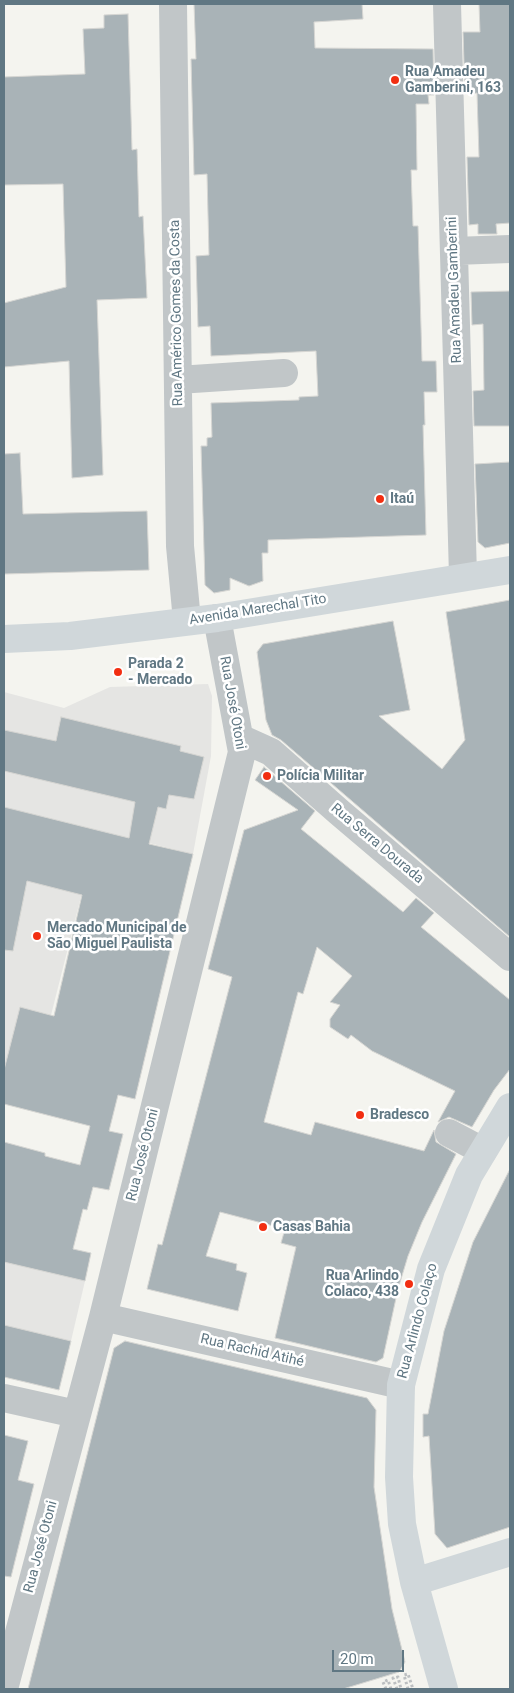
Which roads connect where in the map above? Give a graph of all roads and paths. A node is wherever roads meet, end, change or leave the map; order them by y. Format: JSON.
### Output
{"nodes":[{"id":1,"x":174,"y":4,"type":"edge"},
{"id":2,"x":447,"y":4,"type":"edge"},
{"id":3,"x":510,"y":249,"type":"edge"},
{"id":4,"x":454,"y":251,"type":"junction"},
{"id":5,"x":284,"y":373,"type":"dead end"},
{"id":6,"x":178,"y":380,"type":"junction"},
{"id":7,"x":510,"y":570,"type":"edge"},
{"id":8,"x":463,"y":576,"type":"junction"},
{"id":9,"x":217,"y":618,"type":"junction"},
{"id":10,"x":188,"y":621,"type":"junction"},
{"id":11,"x":4,"y":639,"type":"edge"},
{"id":12,"x":240,"y":738,"type":"junction"},
{"id":13,"x":510,"y":957,"type":"edge"},
{"id":14,"x":510,"y":1107,"type":"edge"},
{"id":15,"x":449,"y":1133,"type":"dead end"},
{"id":16,"x":483,"y":1152,"type":"junction"},
{"id":17,"x":103,"y":1317,"type":"junction"},
{"id":18,"x":401,"y":1385,"type":"junction"},
{"id":19,"x":4,"y":1398,"type":"edge"},
{"id":20,"x":76,"y":1414,"type":"junction"},
{"id":21,"x":510,"y":1552,"type":"edge"},
{"id":22,"x":414,"y":1582,"type":"junction"},
{"id":23,"x":4,"y":1689,"type":"edge"},
{"id":24,"x":386,"y":1689,"type":"edge"},
{"id":25,"x":391,"y":1689,"type":"edge"},
{"id":26,"x":397,"y":1689,"type":"edge"},
{"id":27,"x":402,"y":1689,"type":"edge"},
{"id":28,"x":408,"y":1689,"type":"edge"},
{"id":29,"x":413,"y":1689,"type":"edge"},
{"id":30,"x":444,"y":1689,"type":"edge"}],
"edges":[{"from":1,"to":6,"type":"street","name":"Rua Américo Gomes da Costa"},
{"from":2,"to":4,"type":"street","name":"Rua Amadeu Gamberini"},
{"from":3,"to":4,"type":"street"},
{"from":4,"to":8,"type":"street","name":"Rua Amadeu Gamberini"},
{"from":5,"to":6,"type":"street"},
{"from":6,"to":10,"type":"street","name":"Rua Américo Gomes da Costa"},
{"from":7,"to":8,"type":"main road","name":"Avenida Marechal Tito"},
{"from":8,"to":9,"type":"main road","name":"Avenida Marechal Tito"},
{"from":9,"to":10,"type":"main road","name":"Avenida Marechal Tito"},
{"from":9,"to":12,"type":"street","name":"Rua José Otoni"},
{"from":10,"to":11,"type":"main road","name":"Avenida Marechal Tito"},
{"from":12,"to":13,"type":"street","name":"Rua Serra Dourada"},
{"from":12,"to":17,"type":"street","name":"Rua José Otoni"},
{"from":14,"to":16,"type":"main road","name":"Rua Arlindo Colaço"},
{"from":15,"to":16,"type":"street"},
{"from":16,"to":18,"type":"main road","name":"Rua Arlindo Colaço"},
{"from":17,"to":18,"type":"street","name":"Rua Rachid Atihé"},
{"from":17,"to":20,"type":"street","name":"Rua José Otoni"},
{"from":18,"to":22,"type":"main road","name":"Rua Arlindo Colaço"},
{"from":19,"to":20,"type":"street"},
{"from":20,"to":23,"type":"street","name":"Rua José Otoni"},
{"from":21,"to":22,"type":"main road"},
{"from":22,"to":30,"type":"main road","name":"Rua Arlindo Colaço"},
{"from":24,"to":25,"type":"path"},
{"from":26,"to":27,"type":"path"},
{"from":28,"to":29,"type":"path"}]}
